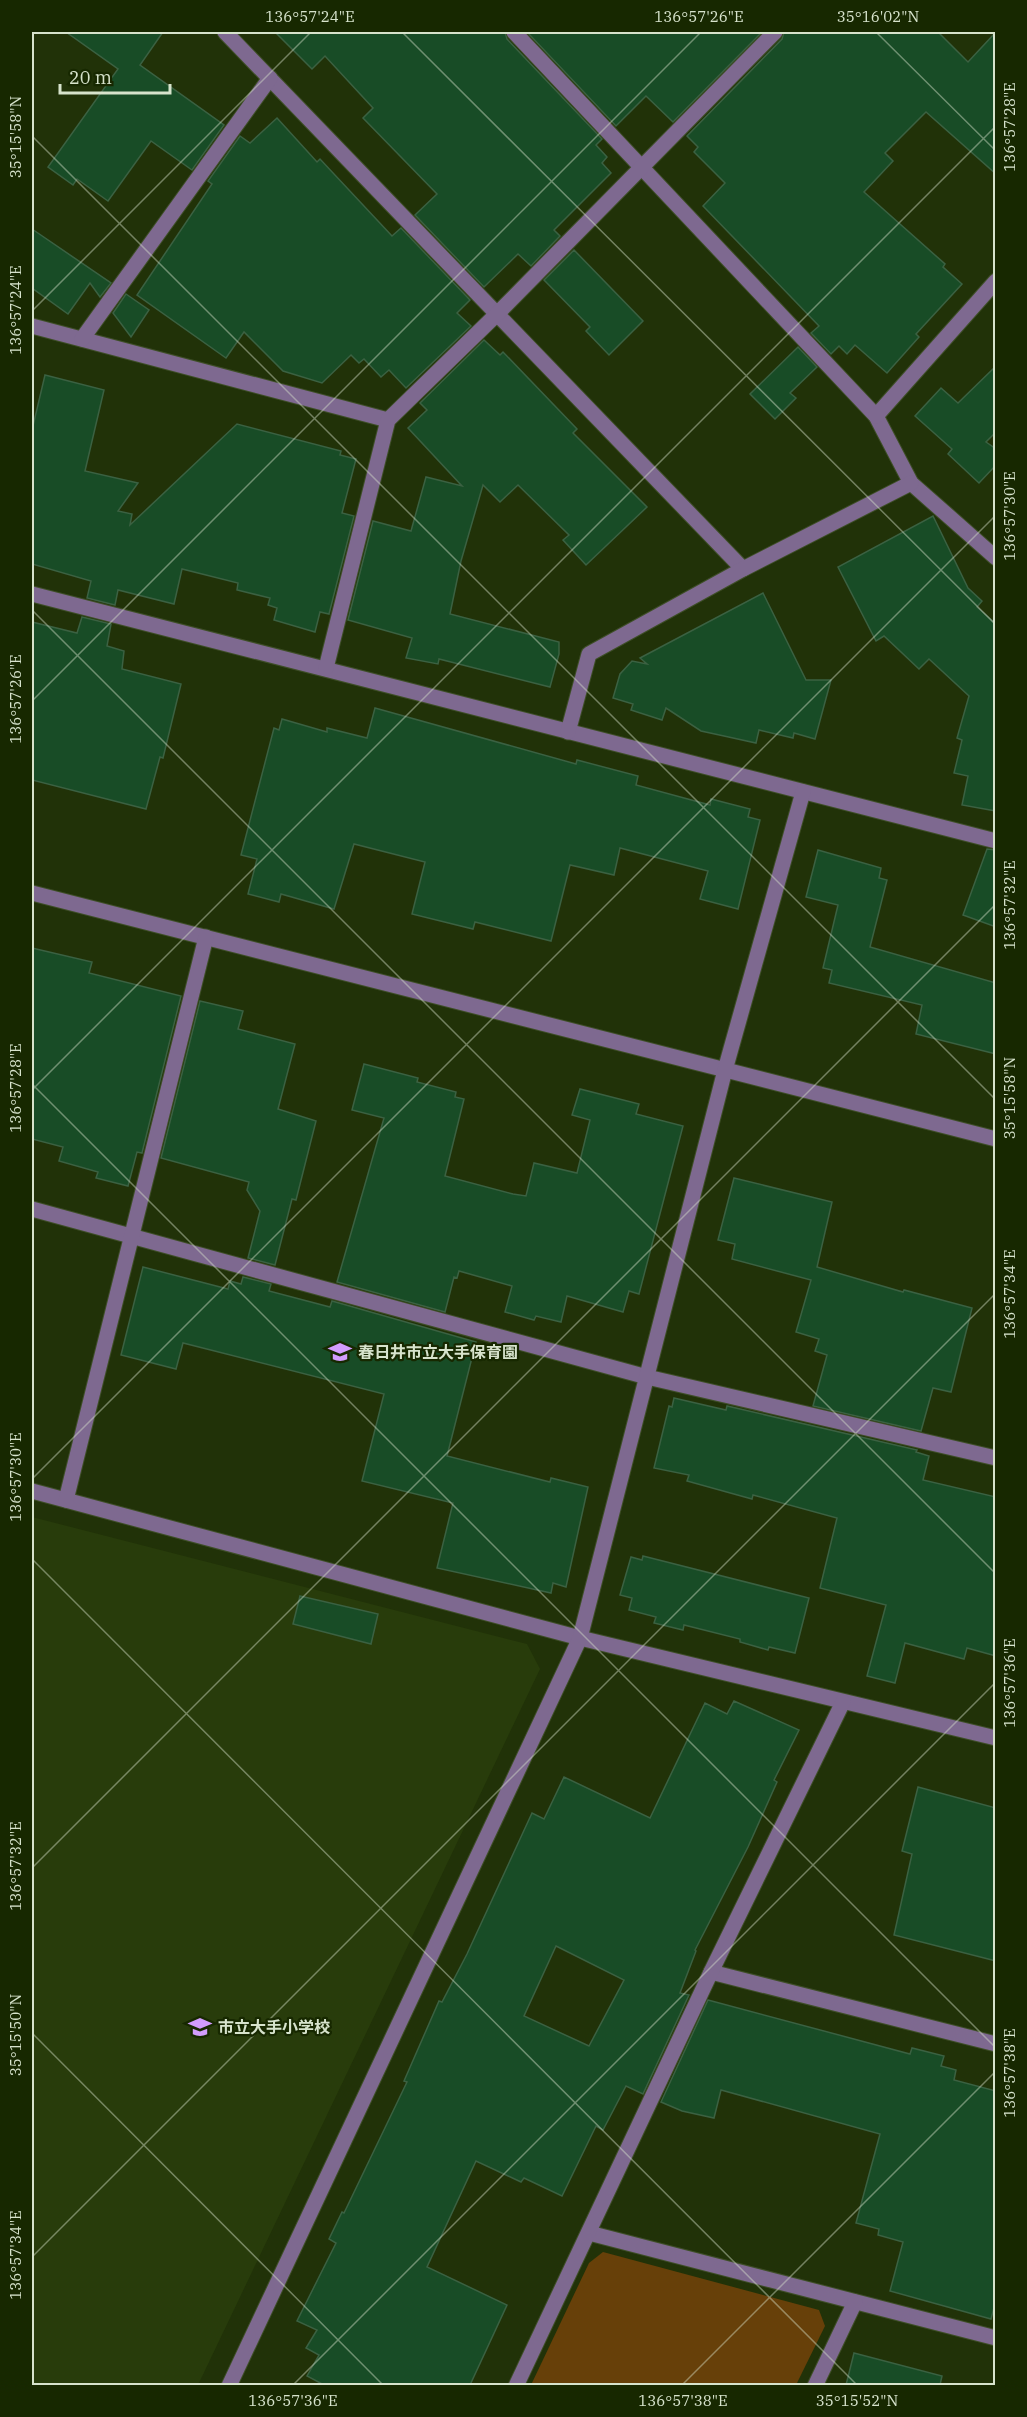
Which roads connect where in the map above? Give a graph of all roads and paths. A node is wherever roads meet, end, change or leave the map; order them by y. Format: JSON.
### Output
{"nodes":[{"id":1,"x":225,"y":32,"type":"edge"},
{"id":2,"x":514,"y":32,"type":"edge"},
{"id":3,"x":775,"y":32,"type":"edge"},
{"id":4,"x":270,"y":78,"type":"junction"},
{"id":5,"x":643,"y":166,"type":"junction"},
{"id":6,"x":996,"y":281,"type":"edge"},
{"id":7,"x":497,"y":314,"type":"junction"},
{"id":8,"x":32,"y":326,"type":"edge"},
{"id":9,"x":82,"y":339,"type":"junction"},
{"id":10,"x":876,"y":416,"type":"junction"},
{"id":11,"x":388,"y":420,"type":"junction"},
{"id":12,"x":911,"y":483,"type":"junction"},
{"id":13,"x":996,"y":558,"type":"edge"},
{"id":14,"x":743,"y":569,"type":"junction"},
{"id":15,"x":32,"y":594,"type":"edge"},
{"id":16,"x":327,"y":668,"type":"junction"},
{"id":17,"x":568,"y":732,"type":"junction"},
{"id":18,"x":803,"y":792,"type":"junction"},
{"id":19,"x":996,"y":841,"type":"edge"},
{"id":20,"x":32,"y":893,"type":"edge"},
{"id":21,"x":206,"y":936,"type":"junction"},
{"id":22,"x":725,"y":1070,"type":"junction"},
{"id":23,"x":996,"y":1139,"type":"edge"},
{"id":24,"x":32,"y":1209,"type":"edge"},
{"id":25,"x":132,"y":1234,"type":"junction"},
{"id":26,"x":647,"y":1377,"type":"junction"},
{"id":27,"x":996,"y":1458,"type":"edge"},
{"id":28,"x":32,"y":1491,"type":"edge"},
{"id":29,"x":66,"y":1500,"type":"junction"},
{"id":30,"x":580,"y":1638,"type":"junction"},
{"id":31,"x":843,"y":1702,"type":"junction"},
{"id":32,"x":996,"y":1738,"type":"edge"},
{"id":33,"x":711,"y":1972,"type":"junction"},
{"id":34,"x":996,"y":2044,"type":"edge"},
{"id":35,"x":589,"y":2233,"type":"junction"},
{"id":36,"x":855,"y":2302,"type":"junction"},
{"id":37,"x":996,"y":2338,"type":"edge"},
{"id":38,"x":229,"y":2385,"type":"edge"},
{"id":39,"x":516,"y":2385,"type":"edge"},
{"id":40,"x":815,"y":2385,"type":"edge"}],
"edges":[{"from":1,"to":4,"type":"street"},
{"from":2,"to":5,"type":"street"},
{"from":3,"to":5,"type":"street"},
{"from":4,"to":7,"type":"street"},
{"from":4,"to":9,"type":"street"},
{"from":5,"to":7,"type":"street"},
{"from":5,"to":10,"type":"street"},
{"from":6,"to":10,"type":"street"},
{"from":7,"to":11,"type":"street"},
{"from":7,"to":14,"type":"street"},
{"from":8,"to":9,"type":"street"},
{"from":9,"to":11,"type":"street"},
{"from":10,"to":12,"type":"street"},
{"from":11,"to":16,"type":"street"},
{"from":12,"to":13,"type":"street"},
{"from":12,"to":14,"type":"street"},
{"from":14,"to":17,"type":"street"},
{"from":15,"to":16,"type":"street"},
{"from":16,"to":17,"type":"street"},
{"from":17,"to":18,"type":"street"},
{"from":18,"to":19,"type":"street"},
{"from":18,"to":22,"type":"street"},
{"from":20,"to":21,"type":"street"},
{"from":21,"to":22,"type":"street"},
{"from":21,"to":25,"type":"street"},
{"from":22,"to":23,"type":"street"},
{"from":22,"to":26,"type":"street"},
{"from":24,"to":25,"type":"street"},
{"from":25,"to":26,"type":"street"},
{"from":25,"to":29,"type":"street"},
{"from":26,"to":27,"type":"street"},
{"from":26,"to":30,"type":"street"},
{"from":28,"to":29,"type":"street"},
{"from":29,"to":30,"type":"street"},
{"from":30,"to":31,"type":"street"},
{"from":30,"to":38,"type":"street"},
{"from":31,"to":32,"type":"street"},
{"from":31,"to":33,"type":"street"},
{"from":33,"to":34,"type":"street"},
{"from":33,"to":35,"type":"street"},
{"from":35,"to":36,"type":"street"},
{"from":35,"to":39,"type":"street"},
{"from":36,"to":37,"type":"street"},
{"from":36,"to":40,"type":"street"}]}
